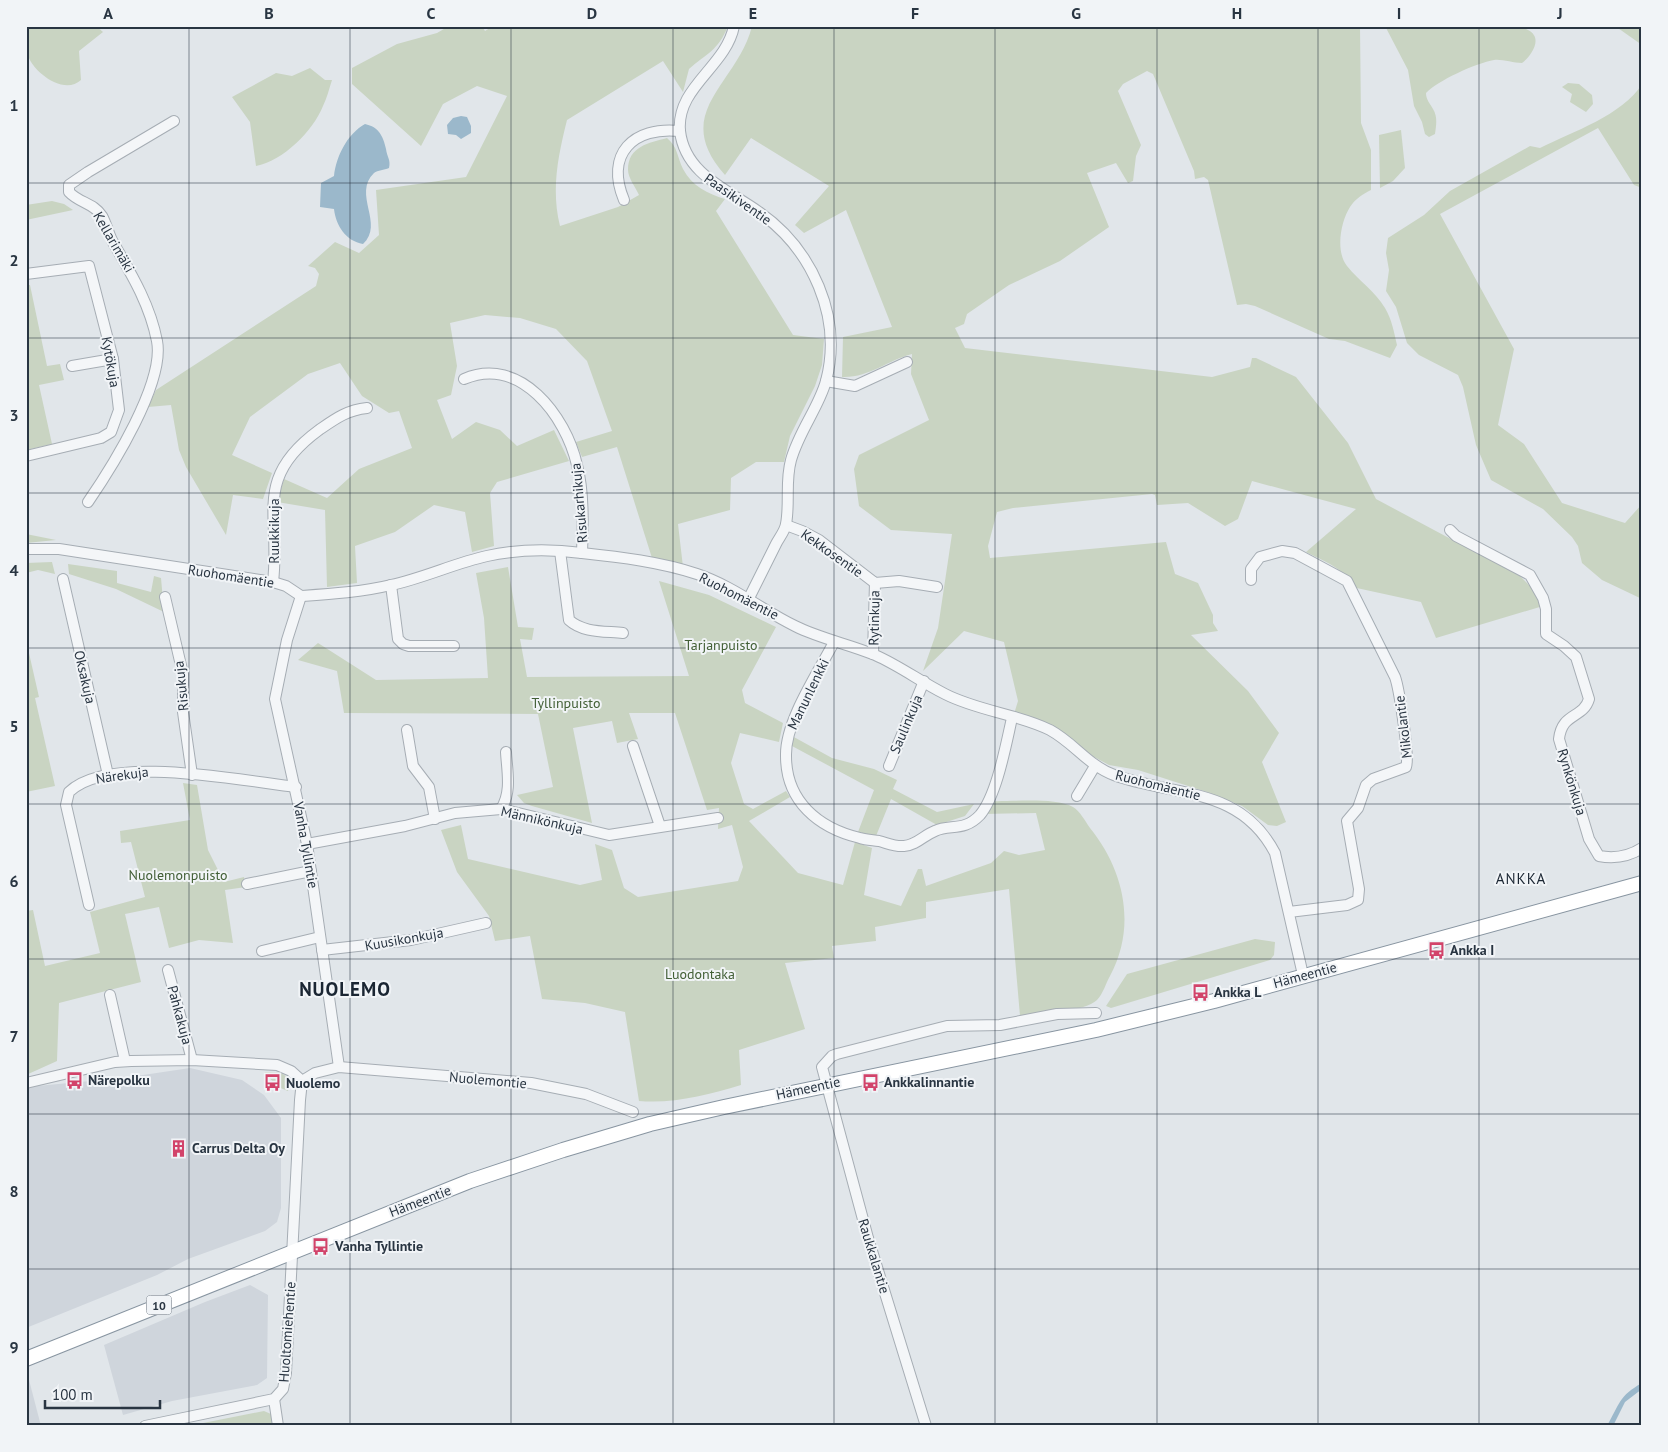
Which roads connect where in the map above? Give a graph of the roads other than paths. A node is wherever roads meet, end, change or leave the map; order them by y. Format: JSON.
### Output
{"nodes":[{"id":1,"x":734,"y":26,"type":"edge"},
{"id":2,"x":174,"y":121,"type":"dead end"},
{"id":3,"x":680,"y":131,"type":"junction"},
{"id":4,"x":624,"y":200,"type":"dead end"},
{"id":5,"x":26,"y":274,"type":"edge"},
{"id":6,"x":112,"y":359,"type":"junction"},
{"id":7,"x":907,"y":362,"type":"dead end"},
{"id":8,"x":72,"y":366,"type":"dead end"},
{"id":9,"x":464,"y":379,"type":"dead end"},
{"id":10,"x":826,"y":381,"type":"junction"},
{"id":11,"x":367,"y":408,"type":"dead end"},
{"id":12,"x":105,"y":436,"type":"junction"},
{"id":13,"x":123,"y":445,"type":"junction"},
{"id":14,"x":26,"y":456,"type":"edge"},
{"id":15,"x":88,"y":502,"type":"dead end"},
{"id":16,"x":786,"y":525,"type":"junction"},
{"id":17,"x":1450,"y":530,"type":"dead end"},
{"id":18,"x":26,"y":549,"type":"edge"},
{"id":19,"x":560,"y":551,"type":"junction"},
{"id":20,"x":582,"y":553,"type":"junction"},
{"id":21,"x":63,"y":580,"type":"dead end"},
{"id":22,"x":1251,"y":580,"type":"dead end"},
{"id":23,"x":273,"y":582,"type":"junction"},
{"id":24,"x":875,"y":583,"type":"junction"},
{"id":25,"x":391,"y":585,"type":"junction"},
{"id":26,"x":937,"y":588,"type":"dead end"},
{"id":27,"x":301,"y":596,"type":"junction"},
{"id":28,"x":166,"y":598,"type":"dead end"},
{"id":29,"x":749,"y":598,"type":"junction"},
{"id":30,"x":623,"y":633,"type":"dead end"},
{"id":31,"x":834,"y":642,"type":"junction"},
{"id":32,"x":454,"y":646,"type":"dead end"},
{"id":33,"x":873,"y":654,"type":"junction"},
{"id":34,"x":924,"y":681,"type":"junction"},
{"id":35,"x":1012,"y":718,"type":"junction"},
{"id":36,"x":408,"y":730,"type":"dead end"},
{"id":37,"x":632,"y":746,"type":"dead end"},
{"id":38,"x":506,"y":752,"type":"dead end"},
{"id":39,"x":889,"y":766,"type":"dead end"},
{"id":40,"x":1096,"y":766,"type":"junction"},
{"id":41,"x":108,"y":774,"type":"junction"},
{"id":42,"x":192,"y":775,"type":"junction"},
{"id":43,"x":296,"y":787,"type":"junction"},
{"id":44,"x":1077,"y":796,"type":"dead end"},
{"id":45,"x":501,"y":808,"type":"junction"},
{"id":46,"x":718,"y":818,"type":"dead end"},
{"id":47,"x":435,"y":819,"type":"junction"},
{"id":48,"x":660,"y":826,"type":"junction"},
{"id":49,"x":307,"y":844,"type":"junction"},
{"id":50,"x":1642,"y":848,"type":"edge"},
{"id":51,"x":311,"y":871,"type":"junction"},
{"id":52,"x":247,"y":884,"type":"dead end"},
{"id":53,"x":1642,"y":884,"type":"edge"},
{"id":54,"x":89,"y":906,"type":"dead end"},
{"id":55,"x":1289,"y":912,"type":"junction"},
{"id":56,"x":486,"y":923,"type":"dead end"},
{"id":57,"x":320,"y":936,"type":"junction"},
{"id":58,"x":322,"y":950,"type":"junction"},
{"id":59,"x":262,"y":951,"type":"dead end"},
{"id":60,"x":168,"y":970,"type":"dead end"},
{"id":61,"x":1304,"y":975,"type":"junction"},
{"id":62,"x":110,"y":995,"type":"dead end"},
{"id":63,"x":1096,"y":1013,"type":"dead end"},
{"id":64,"x":192,"y":1060,"type":"junction"},
{"id":65,"x":125,"y":1061,"type":"junction"},
{"id":66,"x":339,"y":1067,"type":"junction"},
{"id":67,"x":302,"y":1082,"type":"junction"},
{"id":68,"x":26,"y":1083,"type":"edge"},
{"id":69,"x":825,"y":1084,"type":"junction"},
{"id":70,"x":633,"y":1112,"type":"dead end"},
{"id":71,"x":292,"y":1251,"type":"junction"},
{"id":72,"x":26,"y":1359,"type":"edge"},
{"id":73,"x":274,"y":1399,"type":"junction"},
{"id":74,"x":145,"y":1426,"type":"edge"},
{"id":75,"x":278,"y":1426,"type":"edge"},
{"id":76,"x":926,"y":1426,"type":"edge"}],
"edges":[{"from":1,"to":3,"type":"street","name":"Paasikiventie"},
{"from":2,"to":13,"type":"street","name":"Kellarimäki"},
{"from":3,"to":4,"type":"street"},
{"from":3,"to":10,"type":"street","name":"Paasikiventie"},
{"from":5,"to":6,"type":"street","name":"Kytökuja"},
{"from":6,"to":8,"type":"street"},
{"from":6,"to":12,"type":"street","name":"Kytökuja"},
{"from":7,"to":10,"type":"street"},
{"from":9,"to":20,"type":"street","name":"Risukarhikuja"},
{"from":10,"to":16,"type":"street","name":"Paasikiventie"},
{"from":11,"to":23,"type":"street","name":"Ruukkikuja"},
{"from":12,"to":13,"type":"street"},
{"from":12,"to":14,"type":"street"},
{"from":13,"to":15,"type":"street"},
{"from":16,"to":24,"type":"street","name":"Kekkosentie"},
{"from":16,"to":29,"type":"street","name":"Paasikiventie"},
{"from":17,"to":50,"type":"street","name":"Rynkönkuja"},
{"from":18,"to":23,"type":"street","name":"Ruohomäentie"},
{"from":19,"to":20,"type":"street","name":"Ruohomäentie"},
{"from":19,"to":25,"type":"street","name":"Ruohomäentie"},
{"from":19,"to":30,"type":"street"},
{"from":20,"to":29,"type":"street","name":"Ruohomäentie"},
{"from":21,"to":41,"type":"street","name":"Oksakuja"},
{"from":22,"to":55,"type":"street","name":"Mikolantie"},
{"from":23,"to":27,"type":"street","name":"Ruohomäentie"},
{"from":24,"to":26,"type":"street","name":"Kekkosentie"},
{"from":24,"to":33,"type":"street","name":"Rytinkuja"},
{"from":25,"to":27,"type":"street","name":"Ruohomäentie"},
{"from":25,"to":32,"type":"street"},
{"from":27,"to":43,"type":"street","name":"Vanha Tyllintie"},
{"from":28,"to":42,"type":"street","name":"Risukuja"},
{"from":29,"to":31,"type":"street","name":"Ruohomäentie"},
{"from":31,"to":33,"type":"street","name":"Ruohomäentie"},
{"from":31,"to":35,"type":"street","name":"Manunlenkki"},
{"from":33,"to":34,"type":"street","name":"Ruohomäentie"},
{"from":34,"to":35,"type":"street","name":"Ruohomäentie"},
{"from":34,"to":39,"type":"street","name":"Saulinkuja"},
{"from":35,"to":40,"type":"street","name":"Ruohomäentie"},
{"from":36,"to":47,"type":"street"},
{"from":37,"to":48,"type":"street"},
{"from":38,"to":45,"type":"street"},
{"from":40,"to":44,"type":"street"},
{"from":40,"to":55,"type":"street","name":"Ruohomäentie"},
{"from":41,"to":42,"type":"street","name":"Närekuja"},
{"from":41,"to":54,"type":"street","name":"Närekuja"},
{"from":42,"to":43,"type":"street","name":"Närekuja"},
{"from":43,"to":49,"type":"street","name":"Vanha Tyllintie"},
{"from":45,"to":47,"type":"street","name":"Männikönkuja"},
{"from":45,"to":48,"type":"street","name":"Männikönkuja"},
{"from":46,"to":48,"type":"street","name":"Männikönkuja"},
{"from":47,"to":49,"type":"street","name":"Männikönkuja"},
{"from":49,"to":51,"type":"street","name":"Vanha Tyllintie"},
{"from":51,"to":52,"type":"street"},
{"from":51,"to":57,"type":"street","name":"Vanha Tyllintie"},
{"from":53,"to":61,"type":"highway","name":"Hämeentie","number":"10"},
{"from":55,"to":61,"type":"street","name":"Ruohomäentie"},
{"from":56,"to":58,"type":"street","name":"Kuusikonkuja"},
{"from":57,"to":58,"type":"street","name":"Vanha Tyllintie"},
{"from":57,"to":59,"type":"street"},
{"from":58,"to":66,"type":"street","name":"Vanha Tyllintie"},
{"from":60,"to":64,"type":"street","name":"Pahkakuja"},
{"from":61,"to":69,"type":"highway","name":"Hämeentie","number":"10"},
{"from":62,"to":65,"type":"street"},
{"from":63,"to":69,"type":"street"},
{"from":64,"to":65,"type":"street"},
{"from":64,"to":67,"type":"street"},
{"from":65,"to":68,"type":"street"},
{"from":66,"to":67,"type":"street"},
{"from":66,"to":70,"type":"street","name":"Nuolemontie"},
{"from":67,"to":71,"type":"street"},
{"from":69,"to":71,"type":"highway","name":"Hämeentie","number":"10"},
{"from":69,"to":76,"type":"street","name":"Raukkalantie"},
{"from":71,"to":72,"type":"highway","name":"Hämeentie","number":"10"},
{"from":71,"to":73,"type":"street","name":"Huoltomiehentie"},
{"from":73,"to":74,"type":"street","name":"Huoltomiehentie"},
{"from":73,"to":75,"type":"street"}]}
